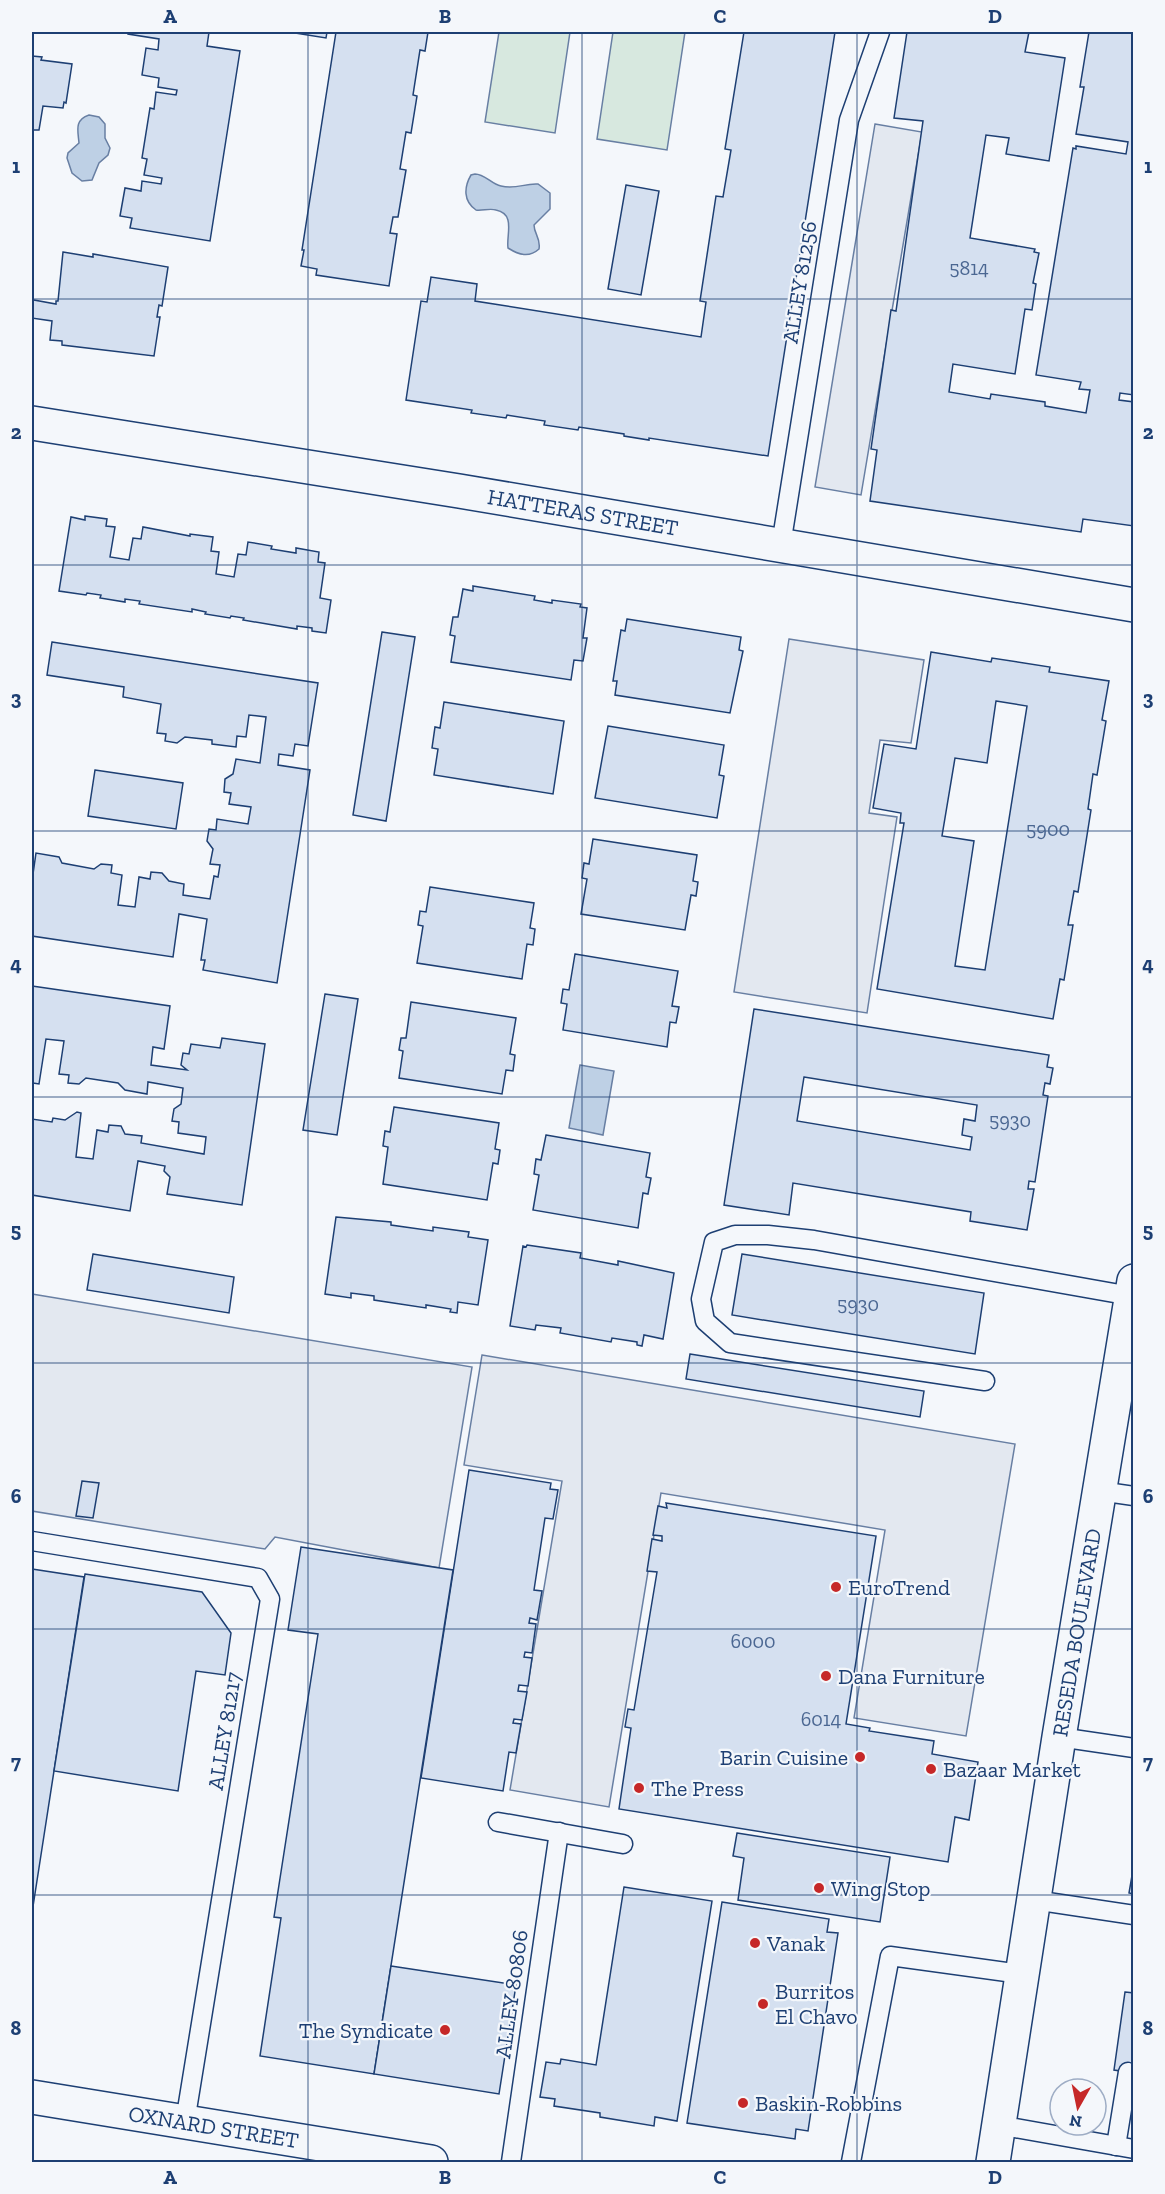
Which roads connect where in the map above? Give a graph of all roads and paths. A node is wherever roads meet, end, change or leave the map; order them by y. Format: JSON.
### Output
{"nodes":[{"id":1,"x":880,"y":32,"type":"edge"},
{"id":2,"x":32,"y":423,"type":"edge"},
{"id":3,"x":781,"y":545,"type":"junction"},
{"id":4,"x":1134,"y":604,"type":"edge"},
{"id":5,"x":1132,"y":1289,"type":"edge"},
{"id":6,"x":985,"y":1381,"type":"dead end"},
{"id":7,"x":1099,"y":1491,"type":"junction"},
{"id":8,"x":1134,"y":1496,"type":"edge"},
{"id":9,"x":32,"y":1541,"type":"edge"},
{"id":10,"x":1059,"y":1737,"type":"junction"},
{"id":11,"x":1134,"y":1748,"type":"edge"},
{"id":12,"x":498,"y":1822,"type":"dead end"},
{"id":13,"x":559,"y":1832,"type":"junction"},
{"id":14,"x":623,"y":1844,"type":"dead end"},
{"id":15,"x":1034,"y":1900,"type":"junction"},
{"id":16,"x":1134,"y":1915,"type":"edge"},
{"id":17,"x":1022,"y":1974,"type":"junction"},
{"id":18,"x":1128,"y":2072,"type":"dead end"},
{"id":19,"x":32,"y":2097,"type":"edge"},
{"id":20,"x":185,"y":2121,"type":"junction"},
{"id":21,"x":998,"y":2125,"type":"junction"},
{"id":22,"x":1125,"y":2148,"type":"edge"},
{"id":23,"x":431,"y":2163,"type":"edge"},
{"id":24,"x":511,"y":2163,"type":"edge"},
{"id":25,"x":851,"y":2163,"type":"edge"},
{"id":26,"x":993,"y":2163,"type":"edge"}],
"edges":[{"from":1,"to":3,"type":"lane","name":"ALLEY 81256"},
{"from":2,"to":3,"type":"main road","name":"HATTERAS STREET"},
{"from":3,"to":4,"type":"main road","name":"HATTERAS STREET"},
{"from":5,"to":6,"type":"lane"},
{"from":5,"to":7,"type":"main road","name":"RESEDA BOULEVARD"},
{"from":7,"to":8,"type":"lane"},
{"from":7,"to":10,"type":"main road","name":"RESEDA BOULEVARD"},
{"from":9,"to":20,"type":"lane","name":"ALLEY 81217"},
{"from":10,"to":11,"type":"lane"},
{"from":10,"to":15,"type":"main road","name":"RESEDA BOULEVARD"},
{"from":12,"to":13,"type":"lane"},
{"from":13,"to":14,"type":"lane"},
{"from":13,"to":24,"type":"lane","name":"ALLEY 80806"},
{"from":15,"to":16,"type":"lane"},
{"from":15,"to":17,"type":"main road","name":"RESEDA BOULEVARD"},
{"from":17,"to":21,"type":"main road","name":"RESEDA BOULEVARD"},
{"from":17,"to":25,"type":"lane"},
{"from":18,"to":22,"type":"lane"},
{"from":19,"to":20,"type":"main road","name":"OXNARD STREET"},
{"from":20,"to":23,"type":"main road","name":"OXNARD STREET"},
{"from":21,"to":22,"type":"lane"},
{"from":21,"to":26,"type":"main road","name":"RESEDA BOULEVARD"}]}
